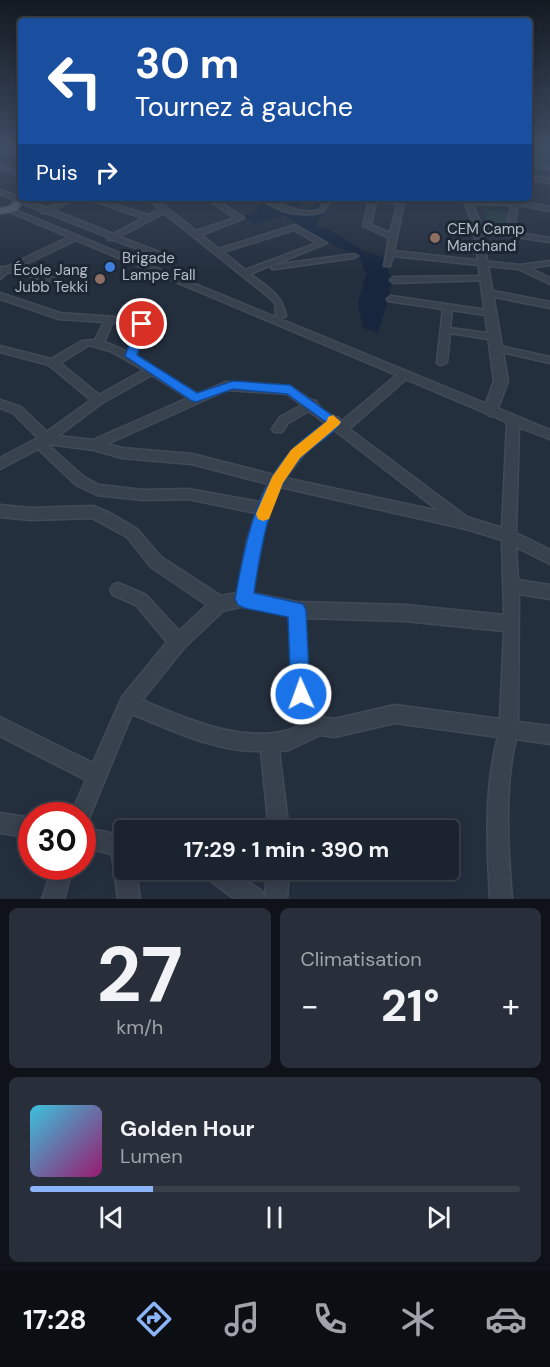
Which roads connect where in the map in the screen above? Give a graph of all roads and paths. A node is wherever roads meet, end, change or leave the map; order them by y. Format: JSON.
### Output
{"nodes":[{"id":1,"x":0,"y":192,"type":"edge"},
{"id":2,"x":68,"y":201,"type":"edge"},
{"id":3,"x":97,"y":201,"type":"edge"},
{"id":4,"x":154,"y":201,"type":"edge"},
{"id":5,"x":214,"y":201,"type":"edge"},
{"id":6,"x":268,"y":201,"type":"edge"},
{"id":7,"x":328,"y":201,"type":"edge"},
{"id":8,"x":371,"y":201,"type":"edge"},
{"id":9,"x":401,"y":201,"type":"edge"},
{"id":10,"x":468,"y":201,"type":"edge"},
{"id":11,"x":516,"y":201,"type":"edge"},
{"id":12,"x":11,"y":204,"type":"edge"},
{"id":13,"x":166,"y":209,"type":"junction"},
{"id":14,"x":550,"y":209,"type":"edge"},
{"id":15,"x":48,"y":210,"type":"junction"},
{"id":16,"x":36,"y":216,"type":"junction"},
{"id":17,"x":149,"y":218,"type":"junction"},
{"id":18,"x":478,"y":229,"type":"junction"},
{"id":19,"x":196,"y":234,"type":"junction"},
{"id":20,"x":510,"y":234,"type":"junction"},
{"id":21,"x":115,"y":237,"type":"junction"},
{"id":22,"x":393,"y":237,"type":"junction"},
{"id":23,"x":74,"y":238,"type":"junction"},
{"id":24,"x":550,"y":240,"type":"edge"},
{"id":25,"x":104,"y":243,"type":"junction"},
{"id":26,"x":220,"y":251,"type":"junction"},
{"id":27,"x":390,"y":253,"type":"junction"},
{"id":28,"x":354,"y":256,"type":"dead end"},
{"id":29,"x":550,"y":263,"type":"edge"},
{"id":30,"x":156,"y":264,"type":"junction"},
{"id":31,"x":387,"y":264,"type":"dead end"},
{"id":32,"x":483,"y":264,"type":"junction"},
{"id":33,"x":520,"y":267,"type":"junction"},
{"id":34,"x":255,"y":269,"type":"junction"},
{"id":35,"x":2,"y":272,"type":"edge"},
{"id":36,"x":245,"y":273,"type":"junction"},
{"id":37,"x":485,"y":278,"type":"junction"},
{"id":38,"x":394,"y":280,"type":"dead end"},
{"id":39,"x":408,"y":280,"type":"junction"},
{"id":40,"x":550,"y":281,"type":"edge"},
{"id":41,"x":60,"y":282,"type":"dead end"},
{"id":42,"x":488,"y":293,"type":"junction"},
{"id":43,"x":0,"y":296,"type":"edge"},
{"id":44,"x":391,"y":299,"type":"dead end"},
{"id":45,"x":408,"y":302,"type":"junction"},
{"id":46,"x":550,"y":305,"type":"edge"},
{"id":47,"x":448,"y":307,"type":"junction"},
{"id":48,"x":491,"y":313,"type":"junction"},
{"id":49,"x":281,"y":316,"type":"junction"},
{"id":50,"x":110,"y":319,"type":"junction"},
{"id":51,"x":446,"y":330,"type":"junction"},
{"id":52,"x":495,"y":342,"type":"junction"},
{"id":53,"x":98,"y":344,"type":"junction"},
{"id":54,"x":0,"y":349,"type":"edge"},
{"id":55,"x":131,"y":356,"type":"junction"},
{"id":56,"x":550,"y":360,"type":"edge"},
{"id":57,"x":442,"y":362,"type":"dead end"},
{"id":58,"x":53,"y":363,"type":"junction"},
{"id":59,"x":150,"y":371,"type":"junction"},
{"id":60,"x":404,"y":375,"type":"junction"},
{"id":61,"x":196,"y":398,"type":"junction"},
{"id":62,"x":98,"y":400,"type":"junction"},
{"id":63,"x":0,"y":404,"type":"edge"},
{"id":64,"x":312,"y":404,"type":"junction"},
{"id":65,"x":492,"y":407,"type":"junction"},
{"id":66,"x":513,"y":420,"type":"junction"},
{"id":67,"x":339,"y":424,"type":"junction"},
{"id":68,"x":550,"y":426,"type":"edge"},
{"id":69,"x":278,"y":429,"type":"dead end"},
{"id":70,"x":550,"y":435,"type":"edge"},
{"id":71,"x":43,"y":441,"type":"junction"},
{"id":72,"x":94,"y":445,"type":"junction"},
{"id":73,"x":0,"y":465,"type":"edge"},
{"id":74,"x":277,"y":481,"type":"junction"},
{"id":75,"x":265,"y":509,"type":"junction"},
{"id":76,"x":0,"y":511,"type":"edge"},
{"id":77,"x":466,"y":523,"type":"junction"},
{"id":78,"x":509,"y":536,"type":"junction"},
{"id":79,"x":550,"y":557,"type":"edge"},
{"id":80,"x":511,"y":586,"type":"junction"},
{"id":81,"x":118,"y":590,"type":"dead end"},
{"id":82,"x":550,"y":592,"type":"edge"},
{"id":83,"x":244,"y":599,"type":"junction"},
{"id":84,"x":219,"y":604,"type":"junction"},
{"id":85,"x":297,"y":610,"type":"junction"},
{"id":86,"x":512,"y":624,"type":"junction"},
{"id":87,"x":178,"y":642,"type":"junction"},
{"id":88,"x":128,"y":703,"type":"junction"},
{"id":89,"x":0,"y":726,"type":"edge"},
{"id":90,"x":319,"y":726,"type":"junction"},
{"id":91,"x":509,"y":730,"type":"junction"},
{"id":92,"x":550,"y":735,"type":"edge"},
{"id":93,"x":269,"y":742,"type":"junction"},
{"id":94,"x":96,"y":776,"type":"junction"},
{"id":95,"x":86,"y":802,"type":"edge"},
{"id":96,"x":278,"y":820,"type":"edge"},
{"id":97,"x":0,"y":823,"type":"edge"},
{"id":98,"x":18,"y":826,"type":"edge"},
{"id":99,"x":96,"y":840,"type":"edge"},
{"id":100,"x":114,"y":843,"type":"edge"},
{"id":101,"x":59,"y":880,"type":"edge"},
{"id":102,"x":127,"y":880,"type":"edge"},
{"id":103,"x":226,"y":880,"type":"edge"},
{"id":104,"x":277,"y":880,"type":"edge"},
{"id":105,"x":53,"y":899,"type":"edge"},
{"id":106,"x":129,"y":899,"type":"edge"},
{"id":107,"x":254,"y":899,"type":"edge"},
{"id":108,"x":276,"y":899,"type":"edge"},
{"id":109,"x":501,"y":899,"type":"edge"}],
"edges":[{"from":1,"to":12,"type":"street"},
{"from":2,"to":15,"type":"street"},
{"from":3,"to":17,"type":"street"},
{"from":4,"to":13,"type":"street"},
{"from":5,"to":19,"type":"street"},
{"from":6,"to":7,"type":"street"},
{"from":8,"to":22,"type":"street"},
{"from":9,"to":22,"type":"street"},
{"from":10,"to":18,"type":"street"},
{"from":11,"to":14,"type":"street"},
{"from":11,"to":20,"type":"street"},
{"from":12,"to":15,"type":"street"},
{"from":12,"to":16,"type":"street"},
{"from":12,"to":23,"type":"street"},
{"from":13,"to":17,"type":"street"},
{"from":13,"to":19,"type":"street"},
{"from":15,"to":16,"type":"street"},
{"from":15,"to":21,"type":"street"},
{"from":16,"to":25,"type":"street"},
{"from":17,"to":21,"type":"street"},
{"from":18,"to":20,"type":"street"},
{"from":18,"to":32,"type":"street"},
{"from":19,"to":26,"type":"street"},
{"from":20,"to":24,"type":"street"},
{"from":21,"to":25,"type":"street"},
{"from":21,"to":30,"type":"street"},
{"from":22,"to":27,"type":"street"},
{"from":23,"to":35,"type":"street"},
{"from":23,"to":60,"type":"street"},
{"from":25,"to":30,"type":"street"},
{"from":26,"to":34,"type":"street"},
{"from":26,"to":36,"type":"street"},
{"from":27,"to":31,"type":"street"},
{"from":27,"to":32,"type":"street"},
{"from":28,"to":34,"type":"street"},
{"from":29,"to":33,"type":"street"},
{"from":30,"to":49,"type":"street"},
{"from":32,"to":33,"type":"street"},
{"from":32,"to":37,"type":"street"},
{"from":33,"to":40,"type":"street"},
{"from":34,"to":36,"type":"street"},
{"from":35,"to":41,"type":"street"},
{"from":36,"to":49,"type":"street"},
{"from":37,"to":39,"type":"street"},
{"from":37,"to":42,"type":"street"},
{"from":38,"to":39,"type":"street"},
{"from":39,"to":45,"type":"street"},
{"from":42,"to":46,"type":"street"},
{"from":42,"to":48,"type":"street"},
{"from":43,"to":50,"type":"street"},
{"from":44,"to":45,"type":"street"},
{"from":45,"to":47,"type":"street"},
{"from":47,"to":48,"type":"street"},
{"from":47,"to":51,"type":"street"},
{"from":48,"to":52,"type":"street"},
{"from":49,"to":65,"type":"street"},
{"from":50,"to":53,"type":"street"},
{"from":50,"to":55,"type":"street"},
{"from":51,"to":52,"type":"street"},
{"from":51,"to":57,"type":"street"},
{"from":52,"to":56,"type":"street"},
{"from":52,"to":65,"type":"street"},
{"from":53,"to":55,"type":"street"},
{"from":53,"to":58,"type":"street"},
{"from":54,"to":58,"type":"street"},
{"from":55,"to":59,"type":"street"},
{"from":58,"to":62,"type":"street"},
{"from":59,"to":61,"type":"street"},
{"from":59,"to":62,"type":"street"},
{"from":60,"to":65,"type":"street"},
{"from":60,"to":67,"type":"street"},
{"from":61,"to":64,"type":"street"},
{"from":61,"to":72,"type":"street"},
{"from":62,"to":71,"type":"street"},
{"from":63,"to":71,"type":"street"},
{"from":64,"to":67,"type":"street"},
{"from":64,"to":69,"type":"street"},
{"from":65,"to":66,"type":"street"},
{"from":65,"to":68,"type":"street"},
{"from":66,"to":70,"type":"street"},
{"from":66,"to":78,"type":"street"},
{"from":67,"to":74,"type":"street"},
{"from":67,"to":77,"type":"street"},
{"from":71,"to":72,"type":"street"},
{"from":71,"to":73,"type":"street"},
{"from":71,"to":75,"type":"street"},
{"from":72,"to":74,"type":"street"},
{"from":74,"to":75,"type":"street"},
{"from":74,"to":77,"type":"street"},
{"from":75,"to":83,"type":"street"},
{"from":76,"to":84,"type":"street"},
{"from":77,"to":78,"type":"street"},
{"from":78,"to":79,"type":"street"},
{"from":78,"to":80,"type":"street"},
{"from":80,"to":82,"type":"street"},
{"from":80,"to":86,"type":"street"},
{"from":81,"to":87,"type":"street"},
{"from":83,"to":84,"type":"street"},
{"from":83,"to":85,"type":"street"},
{"from":84,"to":87,"type":"street"},
{"from":85,"to":86,"type":"street"},
{"from":85,"to":90,"type":"street"},
{"from":86,"to":91,"type":"street"},
{"from":87,"to":88,"type":"street"},
{"from":88,"to":93,"type":"street"},
{"from":88,"to":94,"type":"street"},
{"from":89,"to":94,"type":"street"},
{"from":90,"to":91,"type":"street"},
{"from":90,"to":93,"type":"street"},
{"from":91,"to":92,"type":"street"},
{"from":91,"to":109,"type":"street"},
{"from":93,"to":96,"type":"street"},
{"from":94,"to":95,"type":"street"},
{"from":97,"to":98,"type":"street"},
{"from":99,"to":100,"type":"street"},
{"from":101,"to":105,"type":"street"},
{"from":102,"to":106,"type":"street"},
{"from":103,"to":107,"type":"street"},
{"from":104,"to":108,"type":"street"}]}
